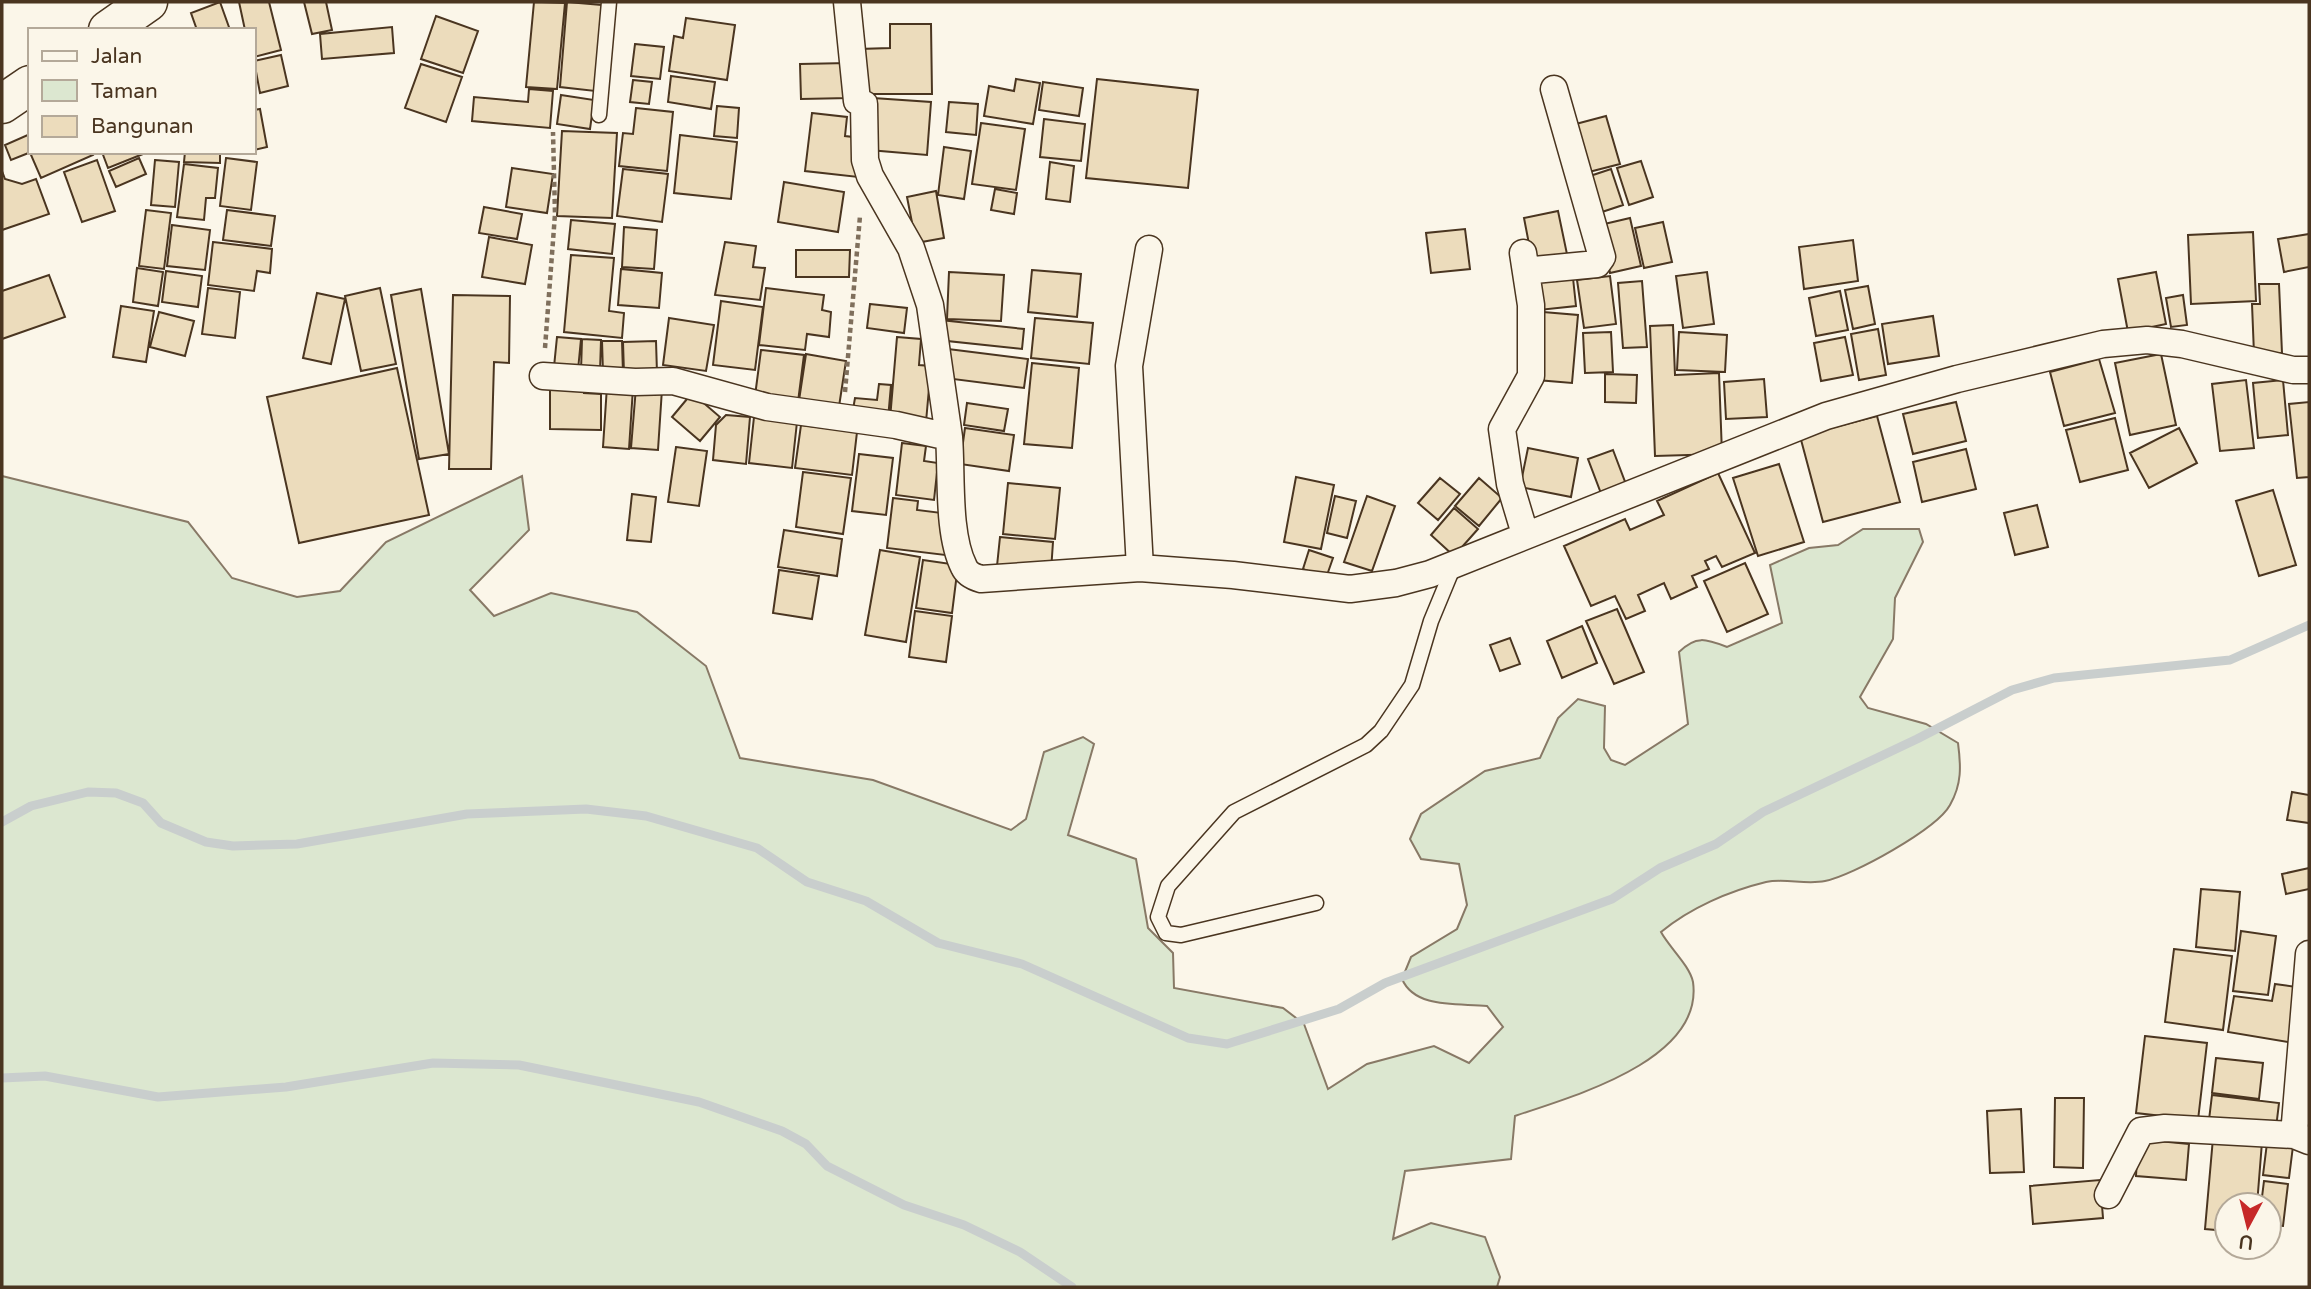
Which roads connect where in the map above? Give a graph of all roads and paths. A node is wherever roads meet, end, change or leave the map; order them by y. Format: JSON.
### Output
{"nodes":[{"id":1,"x":148,"y":2,"type":"edge"},
{"id":2,"x":609,"y":2,"type":"edge"},
{"id":3,"x":848,"y":2,"type":"edge"},
{"id":4,"x":111,"y":28,"type":"edge"},
{"id":5,"x":28,"y":86,"type":"edge"},
{"id":6,"x":1553,"y":89,"type":"dead end"},
{"id":7,"x":2,"y":104,"type":"edge"},
{"id":8,"x":599,"y":115,"type":"dead end"},
{"id":9,"x":554,"y":132,"type":"dead end"},
{"id":10,"x":870,"y":176,"type":"junction"},
{"id":11,"x":1149,"y":249,"type":"dead end"},
{"id":12,"x":2309,"y":370,"type":"edge"},
{"id":13,"x":542,"y":376,"type":"joint"},
{"id":14,"x":842,"y":418,"type":"junction"},
{"id":15,"x":949,"y":437,"type":"junction"},
{"id":16,"x":1525,"y":534,"type":"junction"},
{"id":17,"x":1455,"y":562,"type":"junction"},
{"id":18,"x":1140,"y":568,"type":"junction"},
{"id":19,"x":1316,"y":903,"type":"dead end"},
{"id":20,"x":2309,"y":954,"type":"edge"},
{"id":21,"x":2302,"y":1138,"type":"edge"},
{"id":22,"x":2108,"y":1195,"type":"dead end"}],
"edges":[{"from":1,"to":4,"type":"main road"},
{"from":2,"to":8,"type":"lane"},
{"from":3,"to":10,"type":"street"},
{"from":5,"to":7,"type":"main road"},
{"from":6,"to":16,"type":"street"},
{"from":9,"to":13,"type":"path"},
{"from":10,"to":14,"type":"path"},
{"from":10,"to":15,"type":"street"},
{"from":11,"to":18,"type":"street"},
{"from":12,"to":16,"type":"street"},
{"from":13,"to":14,"type":"street"},
{"from":14,"to":15,"type":"street"},
{"from":15,"to":18,"type":"street"},
{"from":16,"to":17,"type":"street"},
{"from":17,"to":18,"type":"street"},
{"from":17,"to":19,"type":"lane"},
{"from":20,"to":21,"type":"street"},
{"from":21,"to":22,"type":"street"}]}
